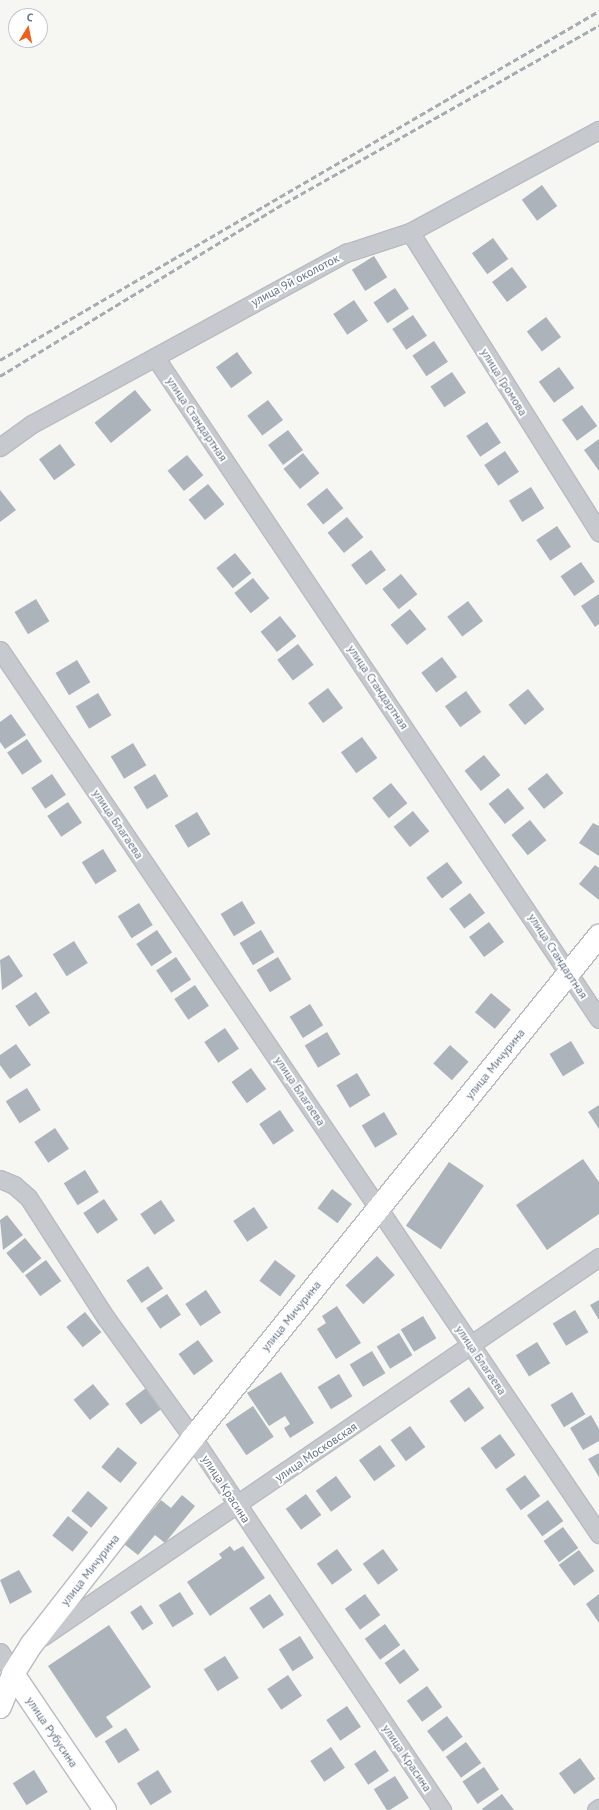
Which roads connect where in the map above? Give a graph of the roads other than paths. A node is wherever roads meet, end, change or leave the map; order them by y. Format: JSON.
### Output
{"nodes":[{"id":1,"x":599,"y":130,"type":"edge"},
{"id":2,"x":410,"y":232,"type":"junction"},
{"id":3,"x":155,"y":357,"type":"junction"},
{"id":4,"x":0,"y":447,"type":"edge"},
{"id":5,"x":599,"y":532,"type":"edge"},
{"id":6,"x":0,"y":650,"type":"edge"},
{"id":7,"x":599,"y":936,"type":"edge"},
{"id":8,"x":570,"y":972,"type":"junction"},
{"id":9,"x":599,"y":1019,"type":"edge"},
{"id":10,"x":0,"y":1179,"type":"edge"},
{"id":11,"x":378,"y":1206,"type":"junction"},
{"id":12,"x":599,"y":1257,"type":"edge"},
{"id":13,"x":471,"y":1346,"type":"junction"},
{"id":14,"x":193,"y":1438,"type":"junction"},
{"id":15,"x":236,"y":1506,"type":"junction"},
{"id":16,"x":599,"y":1534,"type":"edge"},
{"id":17,"x":32,"y":1644,"type":"junction"},
{"id":18,"x":0,"y":1652,"type":"edge"},
{"id":19,"x":13,"y":1674,"type":"junction"},
{"id":20,"x":0,"y":1707,"type":"edge"},
{"id":21,"x":599,"y":1808,"type":"edge"},
{"id":22,"x":105,"y":1810,"type":"edge"},
{"id":23,"x":442,"y":1810,"type":"edge"},
{"id":24,"x":596,"y":1810,"type":"edge"}],
"edges":[{"from":1,"to":2,"type":"street","name":"улица 9й околоток"},
{"from":2,"to":3,"type":"street","name":"улица 9й околоток"},
{"from":2,"to":5,"type":"street","name":"улица Громова"},
{"from":3,"to":4,"type":"street","name":"улица 9й околоток"},
{"from":3,"to":8,"type":"street","name":"улица Стандартная"},
{"from":6,"to":11,"type":"street","name":"улица Благаева"},
{"from":7,"to":8,"type":"main road","name":"улица Мичурина"},
{"from":8,"to":9,"type":"street","name":"улица Стандартная"},
{"from":8,"to":11,"type":"main road","name":"улица Мичурина"},
{"from":10,"to":14,"type":"street","name":"улица Красина"},
{"from":11,"to":13,"type":"street","name":"улица Благаева"},
{"from":11,"to":14,"type":"main road","name":"улица Мичурина"},
{"from":12,"to":13,"type":"street","name":"улица Московская"},
{"from":13,"to":15,"type":"street","name":"улица Московская"},
{"from":13,"to":16,"type":"street","name":"улица Благаева"},
{"from":14,"to":15,"type":"street","name":"улица Красина"},
{"from":14,"to":17,"type":"main road","name":"улица Мичурина"},
{"from":15,"to":17,"type":"street","name":"улица Московская"},
{"from":15,"to":23,"type":"street","name":"улица Красина"},
{"from":17,"to":19,"type":"main road","name":"улица Мичурина"},
{"from":18,"to":19,"type":"street","name":"улица Рубусина"},
{"from":19,"to":20,"type":"main road","name":"улица Мичурина"},
{"from":19,"to":22,"type":"main road","name":"улица Рубусина"},
{"from":21,"to":24,"type":"street"}]}
